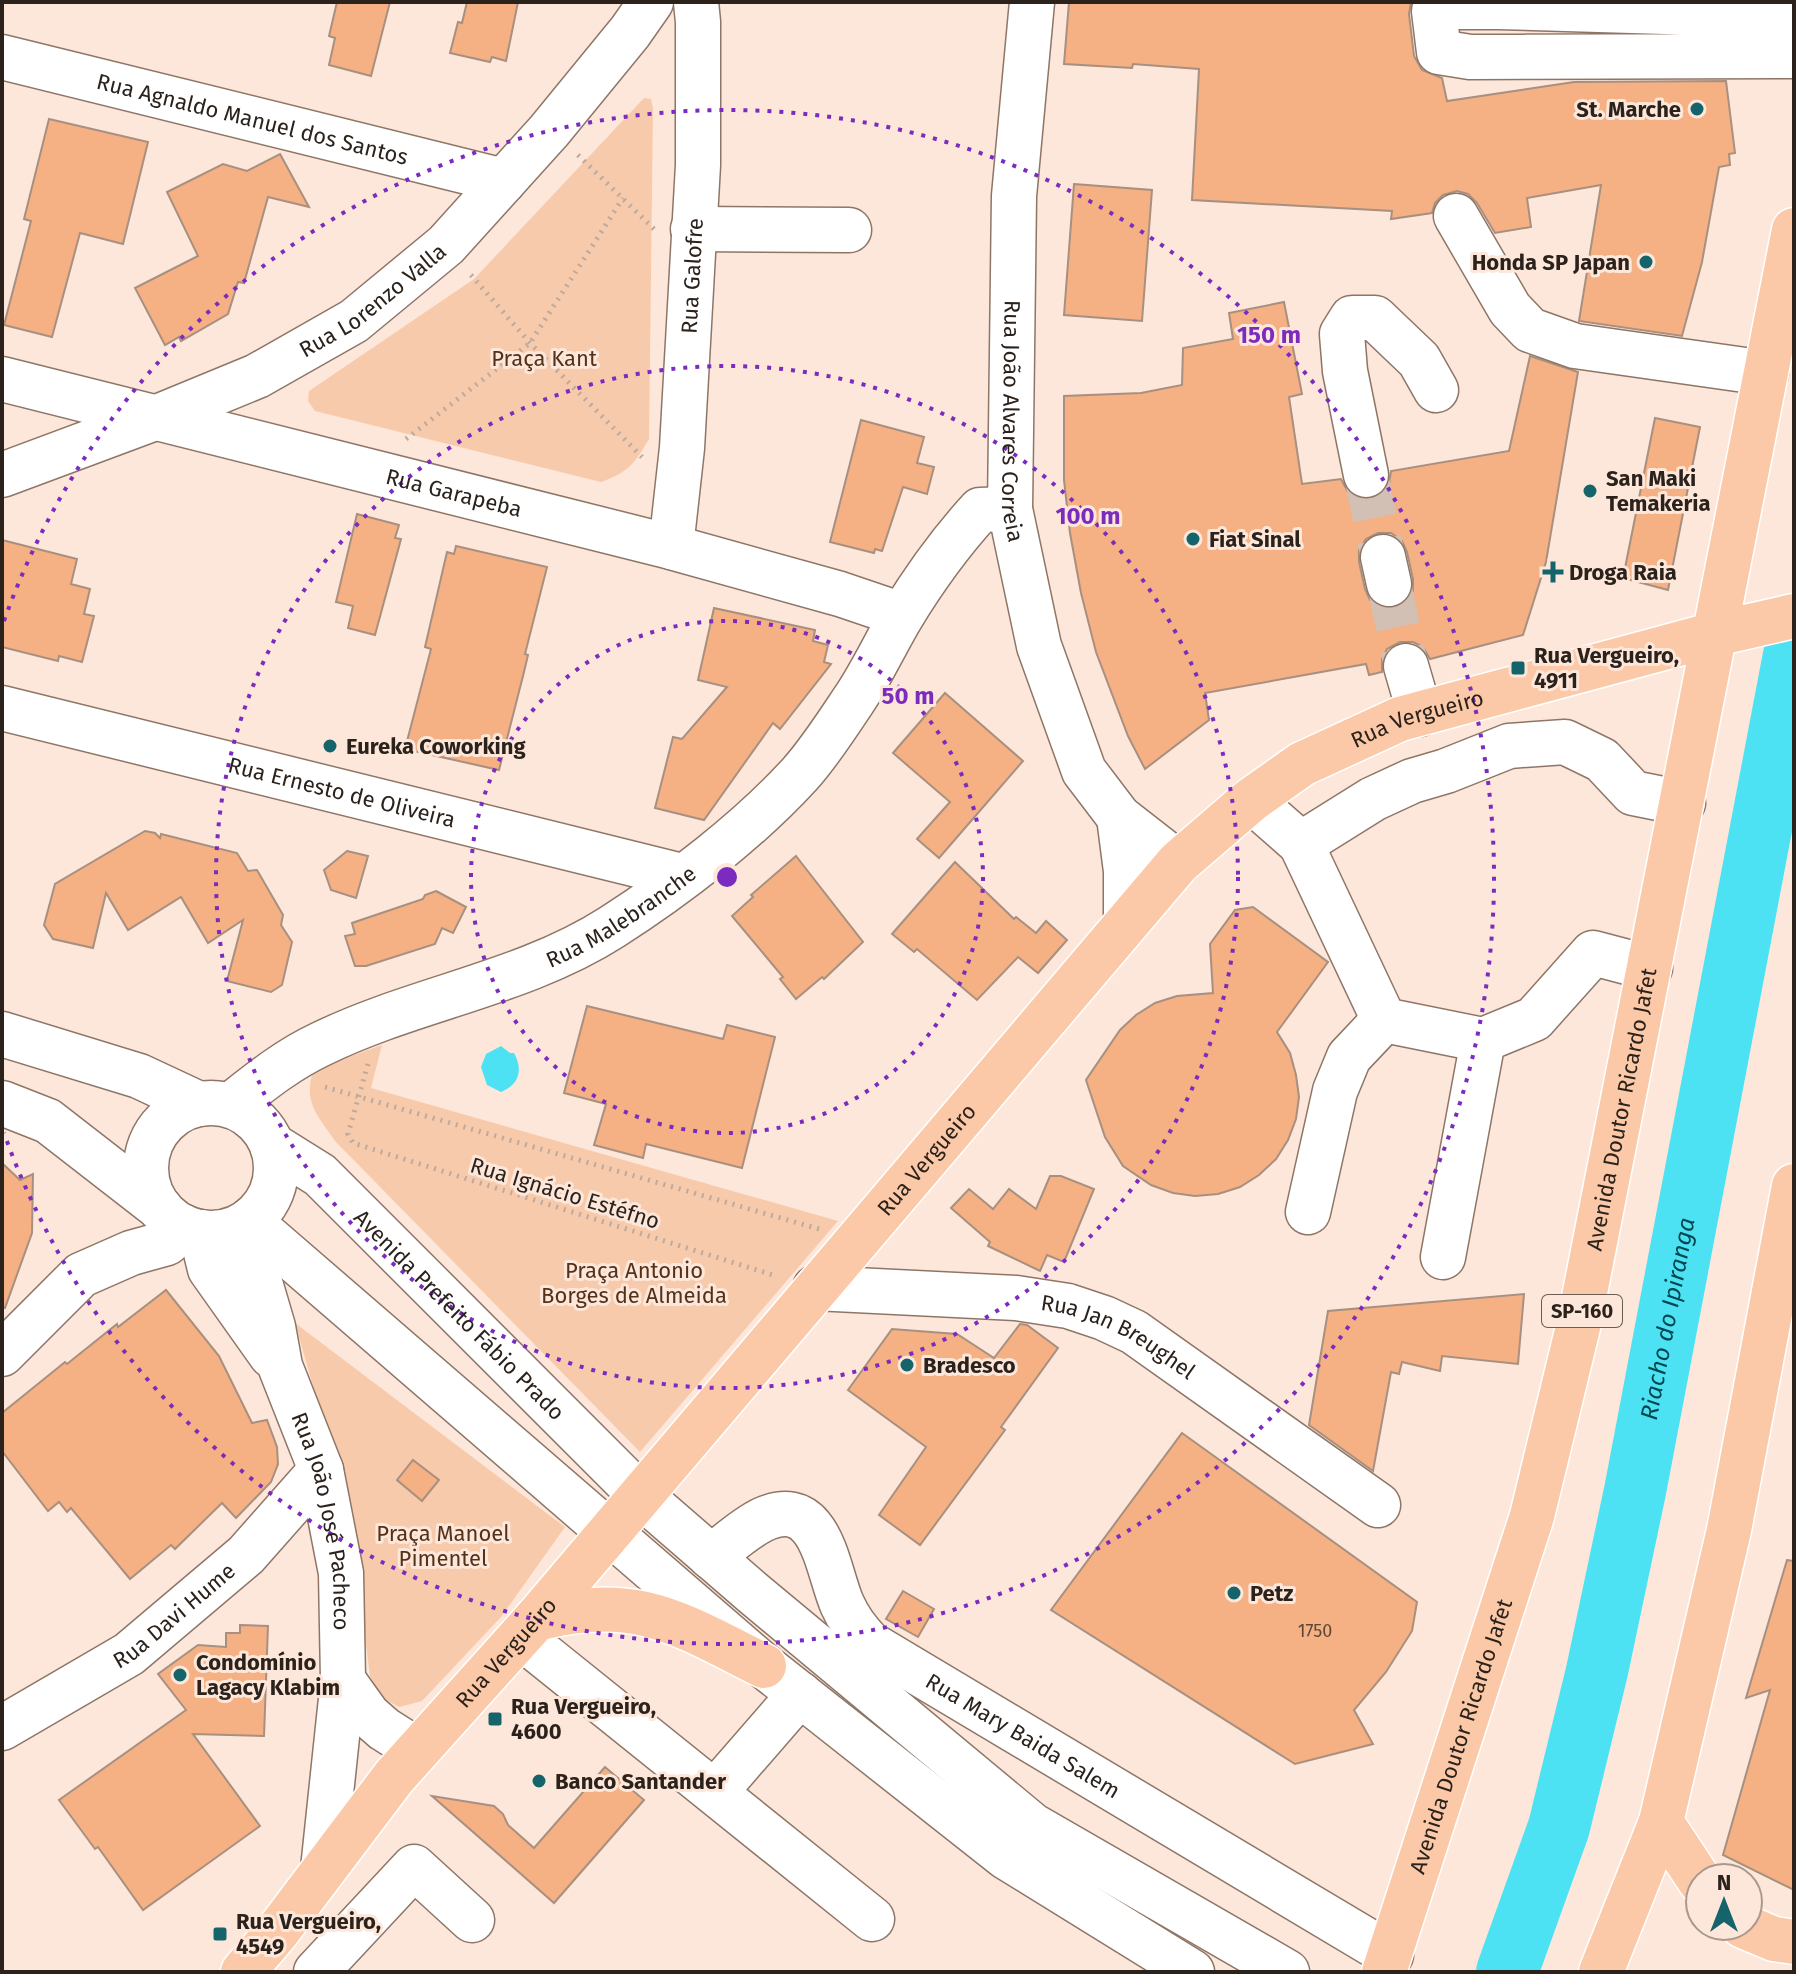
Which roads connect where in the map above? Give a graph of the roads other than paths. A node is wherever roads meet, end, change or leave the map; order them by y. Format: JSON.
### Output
{"nodes":[{"id":1,"x":651,"y":2,"type":"edge"},
{"id":2,"x":696,"y":2,"type":"edge"},
{"id":3,"x":1032,"y":2,"type":"edge"},
{"id":4,"x":1794,"y":16,"type":"edge"},
{"id":5,"x":1794,"y":56,"type":"edge"},
{"id":6,"x":2,"y":57,"type":"edge"},
{"id":7,"x":504,"y":181,"type":"junction"},
{"id":8,"x":1456,"y":216,"type":"dead end"},
{"id":9,"x":849,"y":230,"type":"dead end"},
{"id":10,"x":1794,"y":230,"type":"edge"},
{"id":11,"x":692,"y":245,"type":"junction"},
{"id":12,"x":1766,"y":373,"type":"junction"},
{"id":13,"x":2,"y":379,"type":"edge"},
{"id":14,"x":1436,"y":390,"type":"dead end"},
{"id":15,"x":155,"y":418,"type":"junction"},
{"id":16,"x":2,"y":475,"type":"edge"},
{"id":17,"x":1366,"y":475,"type":"tunnel mouth"},
{"id":18,"x":1010,"y":509,"type":"junction"},
{"id":19,"x":671,"y":547,"type":"junction"},
{"id":20,"x":902,"y":615,"type":"junction"},
{"id":21,"x":1776,"y":620,"type":"edge"},
{"id":22,"x":1715,"y":634,"type":"junction"},
{"id":23,"x":1406,"y":666,"type":"tunnel mouth"},
{"id":24,"x":2,"y":708,"type":"edge"},
{"id":25,"x":1420,"y":714,"type":"junction"},
{"id":26,"x":1251,"y":800,"type":"junction"},
{"id":27,"x":1683,"y":803,"type":"junction"},
{"id":28,"x":1119,"y":817,"type":"junction"},
{"id":29,"x":1301,"y":844,"type":"junction"},
{"id":30,"x":1178,"y":863,"type":"junction"},
{"id":31,"x":682,"y":876,"type":"junction"},
{"id":32,"x":1126,"y":923,"type":"junction"},
{"id":33,"x":1650,"y":968,"type":"junction"},
{"id":34,"x":1384,"y":1020,"type":"junction"},
{"id":35,"x":2,"y":1034,"type":"edge"},
{"id":36,"x":1483,"y":1040,"type":"junction"},
{"id":37,"x":2,"y":1103,"type":"edge"},
{"id":38,"x":215,"y":1104,"type":"junction"},
{"id":39,"x":272,"y":1145,"type":"junction"},
{"id":40,"x":1794,"y":1186,"type":"edge"},
{"id":41,"x":1308,"y":1212,"type":"dead end"},
{"id":42,"x":198,"y":1233,"type":"junction"},
{"id":43,"x":1443,"y":1257,"type":"dead end"},
{"id":44,"x":815,"y":1288,"type":"junction"},
{"id":45,"x":2,"y":1354,"type":"edge"},
{"id":46,"x":321,"y":1470,"type":"junction"},
{"id":47,"x":640,"y":1495,"type":"junction"},
{"id":48,"x":1378,"y":1505,"type":"dead end"},
{"id":49,"x":607,"y":1533,"type":"junction"},
{"id":50,"x":711,"y":1557,"type":"junction"},
{"id":51,"x":529,"y":1628,"type":"junction"},
{"id":52,"x":764,"y":1666,"type":"junction"},
{"id":53,"x":343,"y":1680,"type":"junction"},
{"id":54,"x":800,"y":1694,"type":"junction"},
{"id":55,"x":2,"y":1728,"type":"edge"},
{"id":56,"x":417,"y":1750,"type":"junction"},
{"id":57,"x":715,"y":1792,"type":"junction"},
{"id":58,"x":1661,"y":1822,"type":"junction"},
{"id":59,"x":1687,"y":1862,"type":"edge"},
{"id":60,"x":323,"y":1869,"type":"junction"},
{"id":61,"x":872,"y":1919,"type":"dead end"},
{"id":62,"x":472,"y":1920,"type":"dead end"},
{"id":63,"x":1764,"y":1935,"type":"edge"},
{"id":64,"x":1794,"y":1942,"type":"edge"},
{"id":65,"x":1388,"y":1963,"type":"edge"},
{"id":66,"x":243,"y":1972,"type":"edge"},
{"id":67,"x":316,"y":1972,"type":"edge"},
{"id":68,"x":1192,"y":1972,"type":"edge"},
{"id":69,"x":1287,"y":1972,"type":"edge"},
{"id":70,"x":1601,"y":1972,"type":"edge"}],
"edges":[{"from":1,"to":7,"type":"street","name":"Rua Lorenzo Valla"},
{"from":2,"to":11,"type":"street","name":"Rua Galofre"},
{"from":3,"to":18,"type":"street","name":"Rua João Alvares Correia"},
{"from":4,"to":5,"type":"street"},
{"from":6,"to":7,"type":"street","name":"Rua Agnaldo Manuel dos Santos"},
{"from":7,"to":15,"type":"street","name":"Rua Lorenzo Valla"},
{"from":8,"to":12,"type":"street"},
{"from":9,"to":11,"type":"street"},
{"from":10,"to":12,"type":"main road","name":"Avenida Doutor Ricardo Jafet","number":"SP-160"},
{"from":11,"to":19,"type":"street","name":"Rua Galofre"},
{"from":12,"to":22,"type":"main road","name":"Avenida Doutor Ricardo Jafet","number":"SP-160"},
{"from":13,"to":15,"type":"street","name":"Rua Garapeba"},
{"from":14,"to":17,"type":"street"},
{"from":15,"to":16,"type":"street","name":"Rua Lorenzo Valla"},
{"from":15,"to":19,"type":"street","name":"Rua Garapeba"},
{"from":18,"to":20,"type":"street","name":"Rua Malebranche"},
{"from":18,"to":28,"type":"street","name":"Rua João Alvares Correia"},
{"from":19,"to":20,"type":"street","name":"Rua Garapeba"},
{"from":20,"to":31,"type":"street","name":"Rua Malebranche"},
{"from":21,"to":22,"type":"main road","name":"Rua Vergueiro"},
{"from":22,"to":25,"type":"main road","name":"Rua Vergueiro"},
{"from":22,"to":27,"type":"main road","name":"Avenida Doutor Ricardo Jafet","number":"SP-160"},
{"from":23,"to":25,"type":"street"},
{"from":24,"to":31,"type":"street","name":"Rua Ernesto de Oliveira"},
{"from":25,"to":26,"type":"main road","name":"Rua Vergueiro"},
{"from":26,"to":29,"type":"street"},
{"from":26,"to":30,"type":"main road","name":"Rua Vergueiro"},
{"from":27,"to":29,"type":"street"},
{"from":27,"to":33,"type":"main road","name":"Avenida Doutor Ricardo Jafet","number":"SP-160"},
{"from":28,"to":30,"type":"street","name":"Rua João Alvares Correia"},
{"from":28,"to":32,"type":"street","name":"Rua João Alvares Correia"},
{"from":29,"to":34,"type":"street"},
{"from":30,"to":32,"type":"main road","name":"Rua Vergueiro"},
{"from":31,"to":38,"type":"street","name":"Rua Malebranche"},
{"from":32,"to":44,"type":"main road","name":"Rua Vergueiro"},
{"from":33,"to":36,"type":"street"},
{"from":33,"to":65,"type":"main road","name":"Avenida Doutor Ricardo Jafet","number":"SP-160"},
{"from":34,"to":36,"type":"street"},
{"from":34,"to":41,"type":"street"},
{"from":35,"to":38,"type":"street"},
{"from":36,"to":43,"type":"street"},
{"from":37,"to":42,"type":"street"},
{"from":38,"to":39,"type":"street"},
{"from":38,"to":42,"type":"street"},
{"from":39,"to":42,"type":"street"},
{"from":39,"to":47,"type":"street","name":"Avenida Prefeito Fábio Prado"},
{"from":40,"to":58,"type":"main road"},
{"from":42,"to":45,"type":"street"},
{"from":42,"to":46,"type":"street","name":"Rua João José Pacheco"},
{"from":42,"to":49,"type":"street"},
{"from":44,"to":47,"type":"main road","name":"Rua Vergueiro"},
{"from":44,"to":48,"type":"street","name":"Rua Jan Breughel"},
{"from":46,"to":53,"type":"street","name":"Rua João José Pacheco"},
{"from":46,"to":55,"type":"street","name":"Rua Davi Hume"},
{"from":47,"to":49,"type":"main road","name":"Rua Vergueiro"},
{"from":47,"to":50,"type":"street","name":"Avenida Prefeito Fábio Prado"},
{"from":49,"to":51,"type":"main road","name":"Rua Vergueiro"},
{"from":49,"to":52,"type":"street"},
{"from":50,"to":65,"type":"street","name":"Rua Mary Baida Salem"},
{"from":50,"to":69,"type":"street","name":"Avenida Prefeito Fábio Prado"},
{"from":51,"to":52,"type":"main road"},
{"from":51,"to":56,"type":"main road","name":"Rua Vergueiro"},
{"from":51,"to":57,"type":"street"},
{"from":52,"to":54,"type":"street"},
{"from":53,"to":56,"type":"street"},
{"from":53,"to":60,"type":"street","name":"Rua João José Pacheco"},
{"from":54,"to":57,"type":"street"},
{"from":54,"to":68,"type":"street"},
{"from":56,"to":60,"type":"main road","name":"Rua Vergueiro"},
{"from":57,"to":61,"type":"street"},
{"from":58,"to":59,"type":"main road"},
{"from":58,"to":70,"type":"main road"},
{"from":60,"to":66,"type":"main road","name":"Rua Vergueiro"},
{"from":62,"to":67,"type":"street"},
{"from":63,"to":64,"type":"main road"}]}
